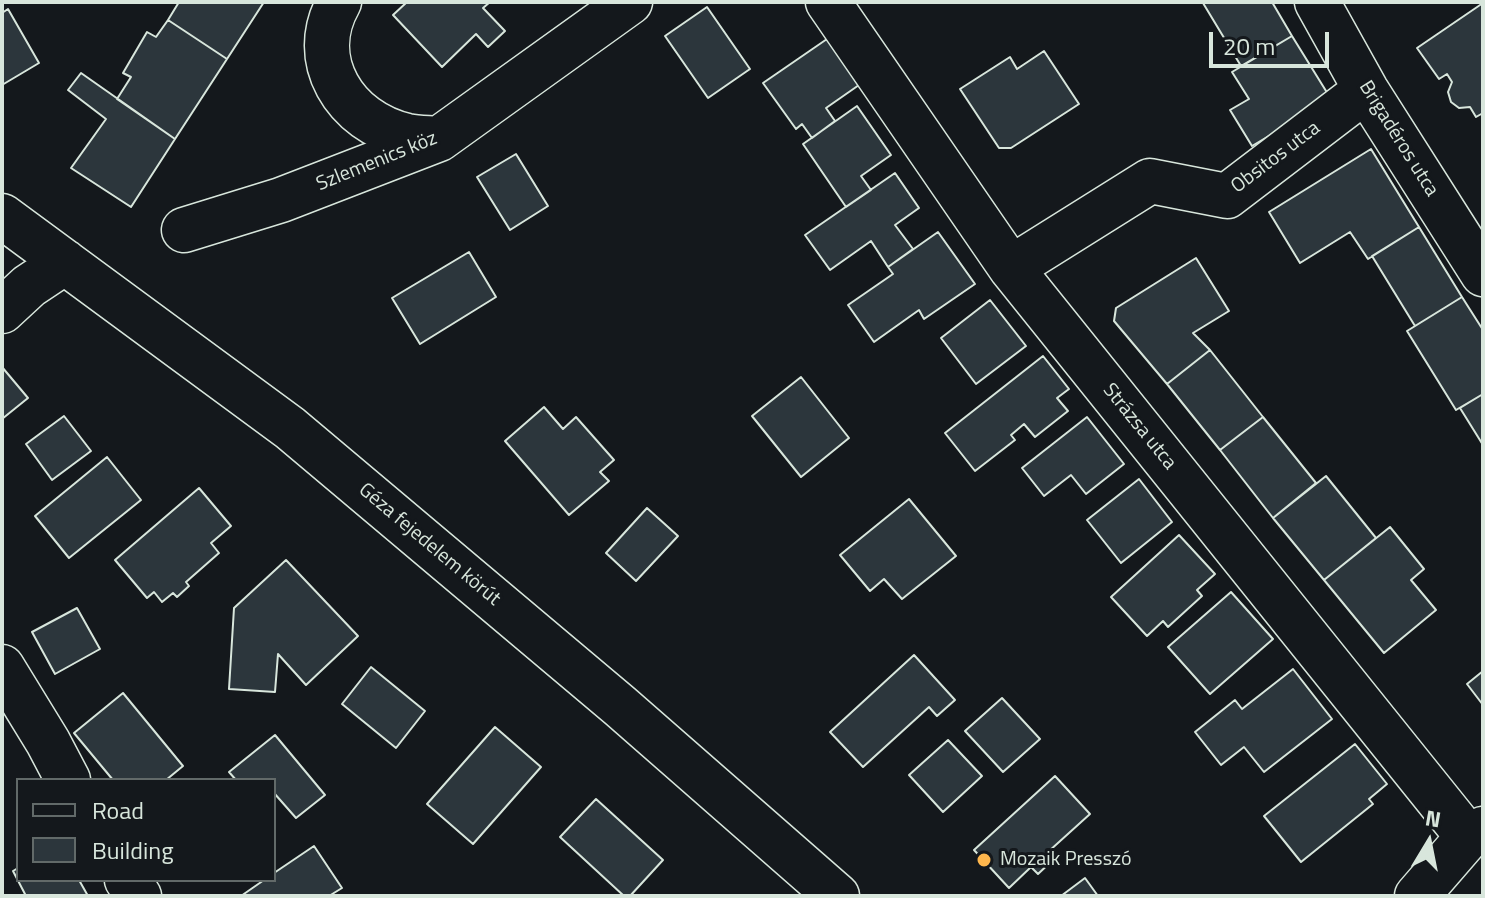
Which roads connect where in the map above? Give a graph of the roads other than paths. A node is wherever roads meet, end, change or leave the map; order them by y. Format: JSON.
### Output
{"nodes":[{"id":1,"x":339,"y":2,"type":"edge"},
{"id":2,"x":630,"y":2,"type":"edge"},
{"id":3,"x":828,"y":2,"type":"edge"},
{"id":4,"x":1317,"y":2,"type":"edge"},
{"id":5,"x":1366,"y":90,"type":"junction"},
{"id":6,"x":439,"y":139,"type":"junction"},
{"id":7,"x":2,"y":216,"type":"edge"},
{"id":8,"x":184,"y":230,"type":"dead end"},
{"id":9,"x":65,"y":262,"type":"junction"},
{"id":10,"x":1011,"y":268,"type":"junction"},
{"id":11,"x":1483,"y":274,"type":"edge"},
{"id":12,"x":2,"y":311,"type":"edge"},
{"id":13,"x":2,"y":667,"type":"edge"},
{"id":14,"x":67,"y":778,"type":"edge"},
{"id":15,"x":1476,"y":833,"type":"edge"},
{"id":16,"x":837,"y":896,"type":"edge"},
{"id":17,"x":1417,"y":896,"type":"edge"}],
"edges":[{"from":1,"to":6,"type":"street"},
{"from":2,"to":6,"type":"street","name":"Szlemenics köz"},
{"from":3,"to":10,"type":"street","name":"Strázsa utca"},
{"from":4,"to":5,"type":"street","name":"Brigadéros utca"},
{"from":5,"to":10,"type":"street","name":"Obsitos utca"},
{"from":5,"to":11,"type":"street","name":"Brigadéros utca"},
{"from":6,"to":8,"type":"street","name":"Szlemenics köz"},
{"from":7,"to":9,"type":"street","name":"Géza fejedelem körút"},
{"from":9,"to":12,"type":"street"},
{"from":9,"to":16,"type":"street","name":"Géza fejedelem körút"},
{"from":10,"to":15,"type":"street","name":"Strázsa utca"},
{"from":13,"to":14,"type":"street"},
{"from":15,"to":17,"type":"street"}]}
